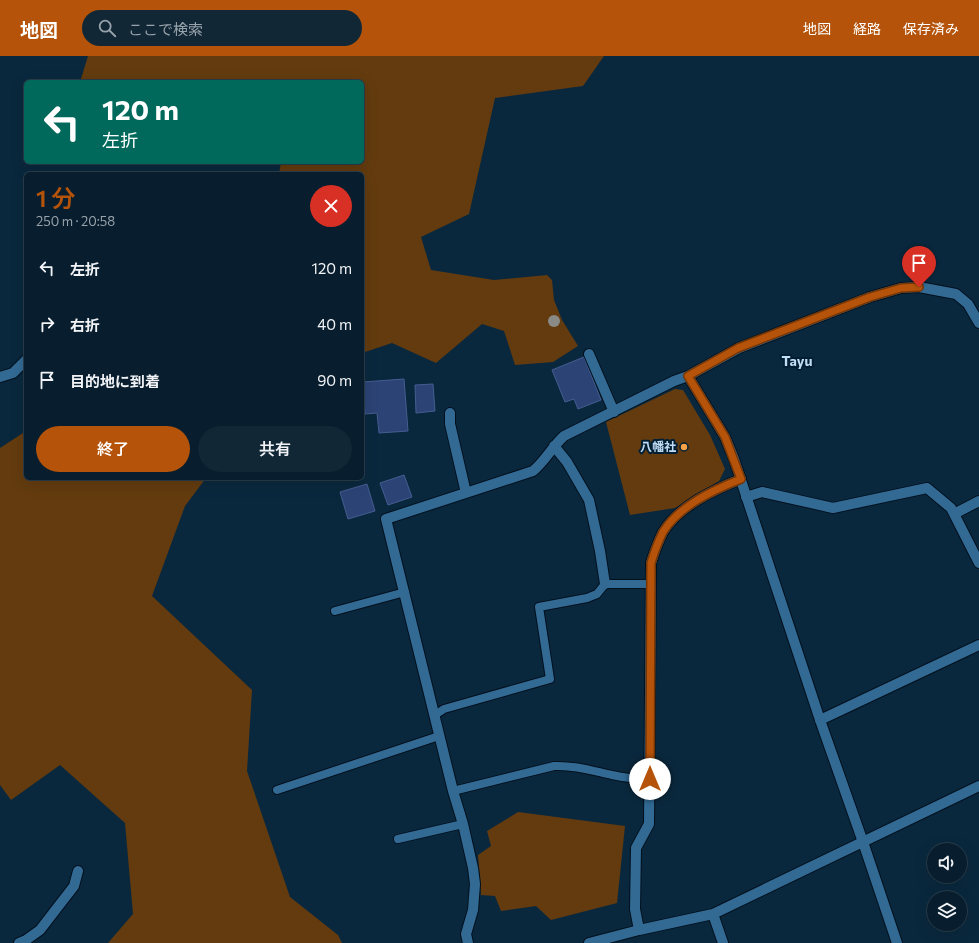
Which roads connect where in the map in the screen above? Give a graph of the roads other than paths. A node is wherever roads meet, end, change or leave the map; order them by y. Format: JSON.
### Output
{"nodes":[{"id":1,"x":979,"y":323,"type":"edge"},
{"id":2,"x":589,"y":354,"type":"dead end"},
{"id":3,"x":24,"y":362,"type":"edge"},
{"id":4,"x":688,"y":376,"type":"junction"},
{"id":5,"x":0,"y":377,"type":"edge"},
{"id":6,"x":614,"y":412,"type":"junction"},
{"id":7,"x":450,"y":413,"type":"dead end"},
{"id":8,"x":554,"y":446,"type":"junction"},
{"id":9,"x":741,"y":479,"type":"junction"},
{"id":10,"x":466,"y":493,"type":"junction"},
{"id":11,"x":746,"y":497,"type":"junction"},
{"id":12,"x":979,"y":501,"type":"edge"},
{"id":13,"x":954,"y":514,"type":"junction"},
{"id":14,"x":979,"y":563,"type":"edge"},
{"id":15,"x":605,"y":584,"type":"junction"},
{"id":16,"x":651,"y":584,"type":"junction"},
{"id":17,"x":405,"y":592,"type":"junction"},
{"id":18,"x":335,"y":611,"type":"dead end"},
{"id":19,"x":979,"y":645,"type":"edge"},
{"id":20,"x":435,"y":715,"type":"junction"},
{"id":21,"x":820,"y":720,"type":"junction"},
{"id":22,"x":439,"y":736,"type":"junction"},
{"id":23,"x":650,"y":779,"type":"junction"},
{"id":24,"x":979,"y":786,"type":"edge"},
{"id":25,"x":278,"y":790,"type":"dead end"},
{"id":26,"x":453,"y":791,"type":"junction"},
{"id":27,"x":463,"y":824,"type":"junction"},
{"id":28,"x":398,"y":839,"type":"dead end"},
{"id":29,"x":863,"y":842,"type":"junction"},
{"id":30,"x":78,"y":871,"type":"dead end"},
{"id":31,"x":713,"y":914,"type":"junction"},
{"id":32,"x":639,"y":930,"type":"junction"},
{"id":33,"x":19,"y":943,"type":"edge"},
{"id":34,"x":468,"y":943,"type":"edge"},
{"id":35,"x":589,"y":943,"type":"edge"},
{"id":36,"x":723,"y":943,"type":"edge"},
{"id":37,"x":896,"y":943,"type":"edge"}],
"edges":[{"from":1,"to":4,"type":"street"},
{"from":2,"to":6,"type":"street"},
{"from":3,"to":5,"type":"street"},
{"from":4,"to":6,"type":"street"},
{"from":4,"to":9,"type":"street"},
{"from":6,"to":8,"type":"street"},
{"from":7,"to":10,"type":"street"},
{"from":8,"to":10,"type":"street"},
{"from":8,"to":15,"type":"street"},
{"from":9,"to":11,"type":"street"},
{"from":9,"to":16,"type":"street"},
{"from":10,"to":17,"type":"street"},
{"from":11,"to":13,"type":"street"},
{"from":11,"to":21,"type":"street"},
{"from":12,"to":13,"type":"street"},
{"from":13,"to":14,"type":"street"},
{"from":15,"to":16,"type":"lane"},
{"from":15,"to":20,"type":"lane"},
{"from":16,"to":23,"type":"street"},
{"from":17,"to":18,"type":"lane"},
{"from":17,"to":20,"type":"street"},
{"from":19,"to":21,"type":"street"},
{"from":20,"to":22,"type":"street"},
{"from":21,"to":29,"type":"street"},
{"from":22,"to":25,"type":"lane"},
{"from":22,"to":26,"type":"street"},
{"from":23,"to":26,"type":"lane"},
{"from":23,"to":32,"type":"street"},
{"from":24,"to":29,"type":"street"},
{"from":26,"to":27,"type":"street"},
{"from":27,"to":28,"type":"lane"},
{"from":27,"to":34,"type":"street"},
{"from":29,"to":31,"type":"street"},
{"from":29,"to":37,"type":"street"},
{"from":30,"to":33,"type":"street"},
{"from":31,"to":32,"type":"street"},
{"from":31,"to":36,"type":"street"},
{"from":32,"to":35,"type":"street"}]}
